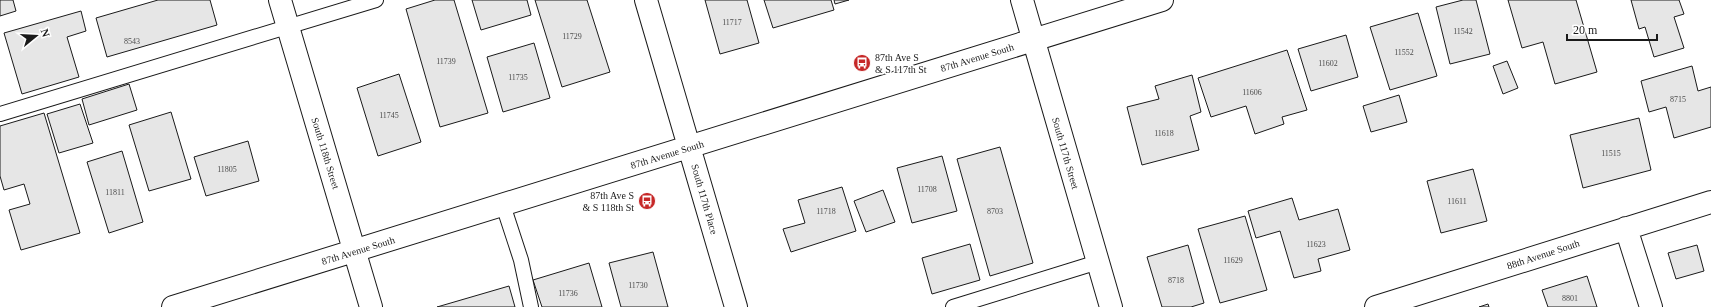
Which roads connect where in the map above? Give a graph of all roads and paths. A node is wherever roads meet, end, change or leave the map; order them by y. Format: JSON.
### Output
{"nodes":[{"id":1,"x":280,"y":0,"type":"edge"},
{"id":2,"x":376,"y":0,"type":"edge"},
{"id":3,"x":646,"y":0,"type":"edge"},
{"id":4,"x":1022,"y":0,"type":"edge"},
{"id":5,"x":1162,"y":0,"type":"edge"},
{"id":6,"x":288,"y":27,"type":"junction"},
{"id":7,"x":1033,"y":40,"type":"junction"},
{"id":8,"x":0,"y":114,"type":"edge"},
{"id":9,"x":689,"y":147,"type":"junction"},
{"id":10,"x":1711,"y":202,"type":"edge"},
{"id":11,"x":503,"y":205,"type":"junction"},
{"id":12,"x":1626,"y":228,"type":"junction"},
{"id":13,"x":355,"y":250,"type":"junction"},
{"id":14,"x":1098,"y":262,"type":"junction"},
{"id":15,"x":173,"y":307,"type":"edge"},
{"id":16,"x":371,"y":307,"type":"edge"},
{"id":17,"x":531,"y":307,"type":"edge"},
{"id":18,"x":736,"y":307,"type":"edge"},
{"id":19,"x":953,"y":307,"type":"edge"},
{"id":20,"x":1111,"y":307,"type":"edge"},
{"id":21,"x":1376,"y":307,"type":"edge"},
{"id":22,"x":1651,"y":307,"type":"edge"}],
"edges":[{"from":1,"to":6,"type":"street","name":"South 118th Street"},
{"from":2,"to":6,"type":"lane"},
{"from":3,"to":9,"type":"street","name":"South 117th Place"},
{"from":4,"to":7,"type":"street","name":"South 117th Street"},
{"from":5,"to":7,"type":"street","name":"87th Avenue South"},
{"from":6,"to":8,"type":"lane"},
{"from":6,"to":13,"type":"street","name":"South 118th Street"},
{"from":7,"to":9,"type":"street","name":"87th Avenue South"},
{"from":7,"to":14,"type":"street","name":"South 117th Street"},
{"from":9,"to":11,"type":"street","name":"87th Avenue South"},
{"from":9,"to":18,"type":"street","name":"South 117th Place"},
{"from":10,"to":12,"type":"street","name":"88th Avenue South"},
{"from":11,"to":13,"type":"street","name":"87th Avenue South"},
{"from":11,"to":17,"type":"lane"},
{"from":12,"to":21,"type":"street","name":"88th Avenue South"},
{"from":12,"to":22,"type":"street"},
{"from":13,"to":15,"type":"street","name":"87th Avenue South"},
{"from":13,"to":16,"type":"street","name":"South 118th Street"},
{"from":14,"to":19,"type":"lane"},
{"from":14,"to":20,"type":"street","name":"South 117th Street"}]}
